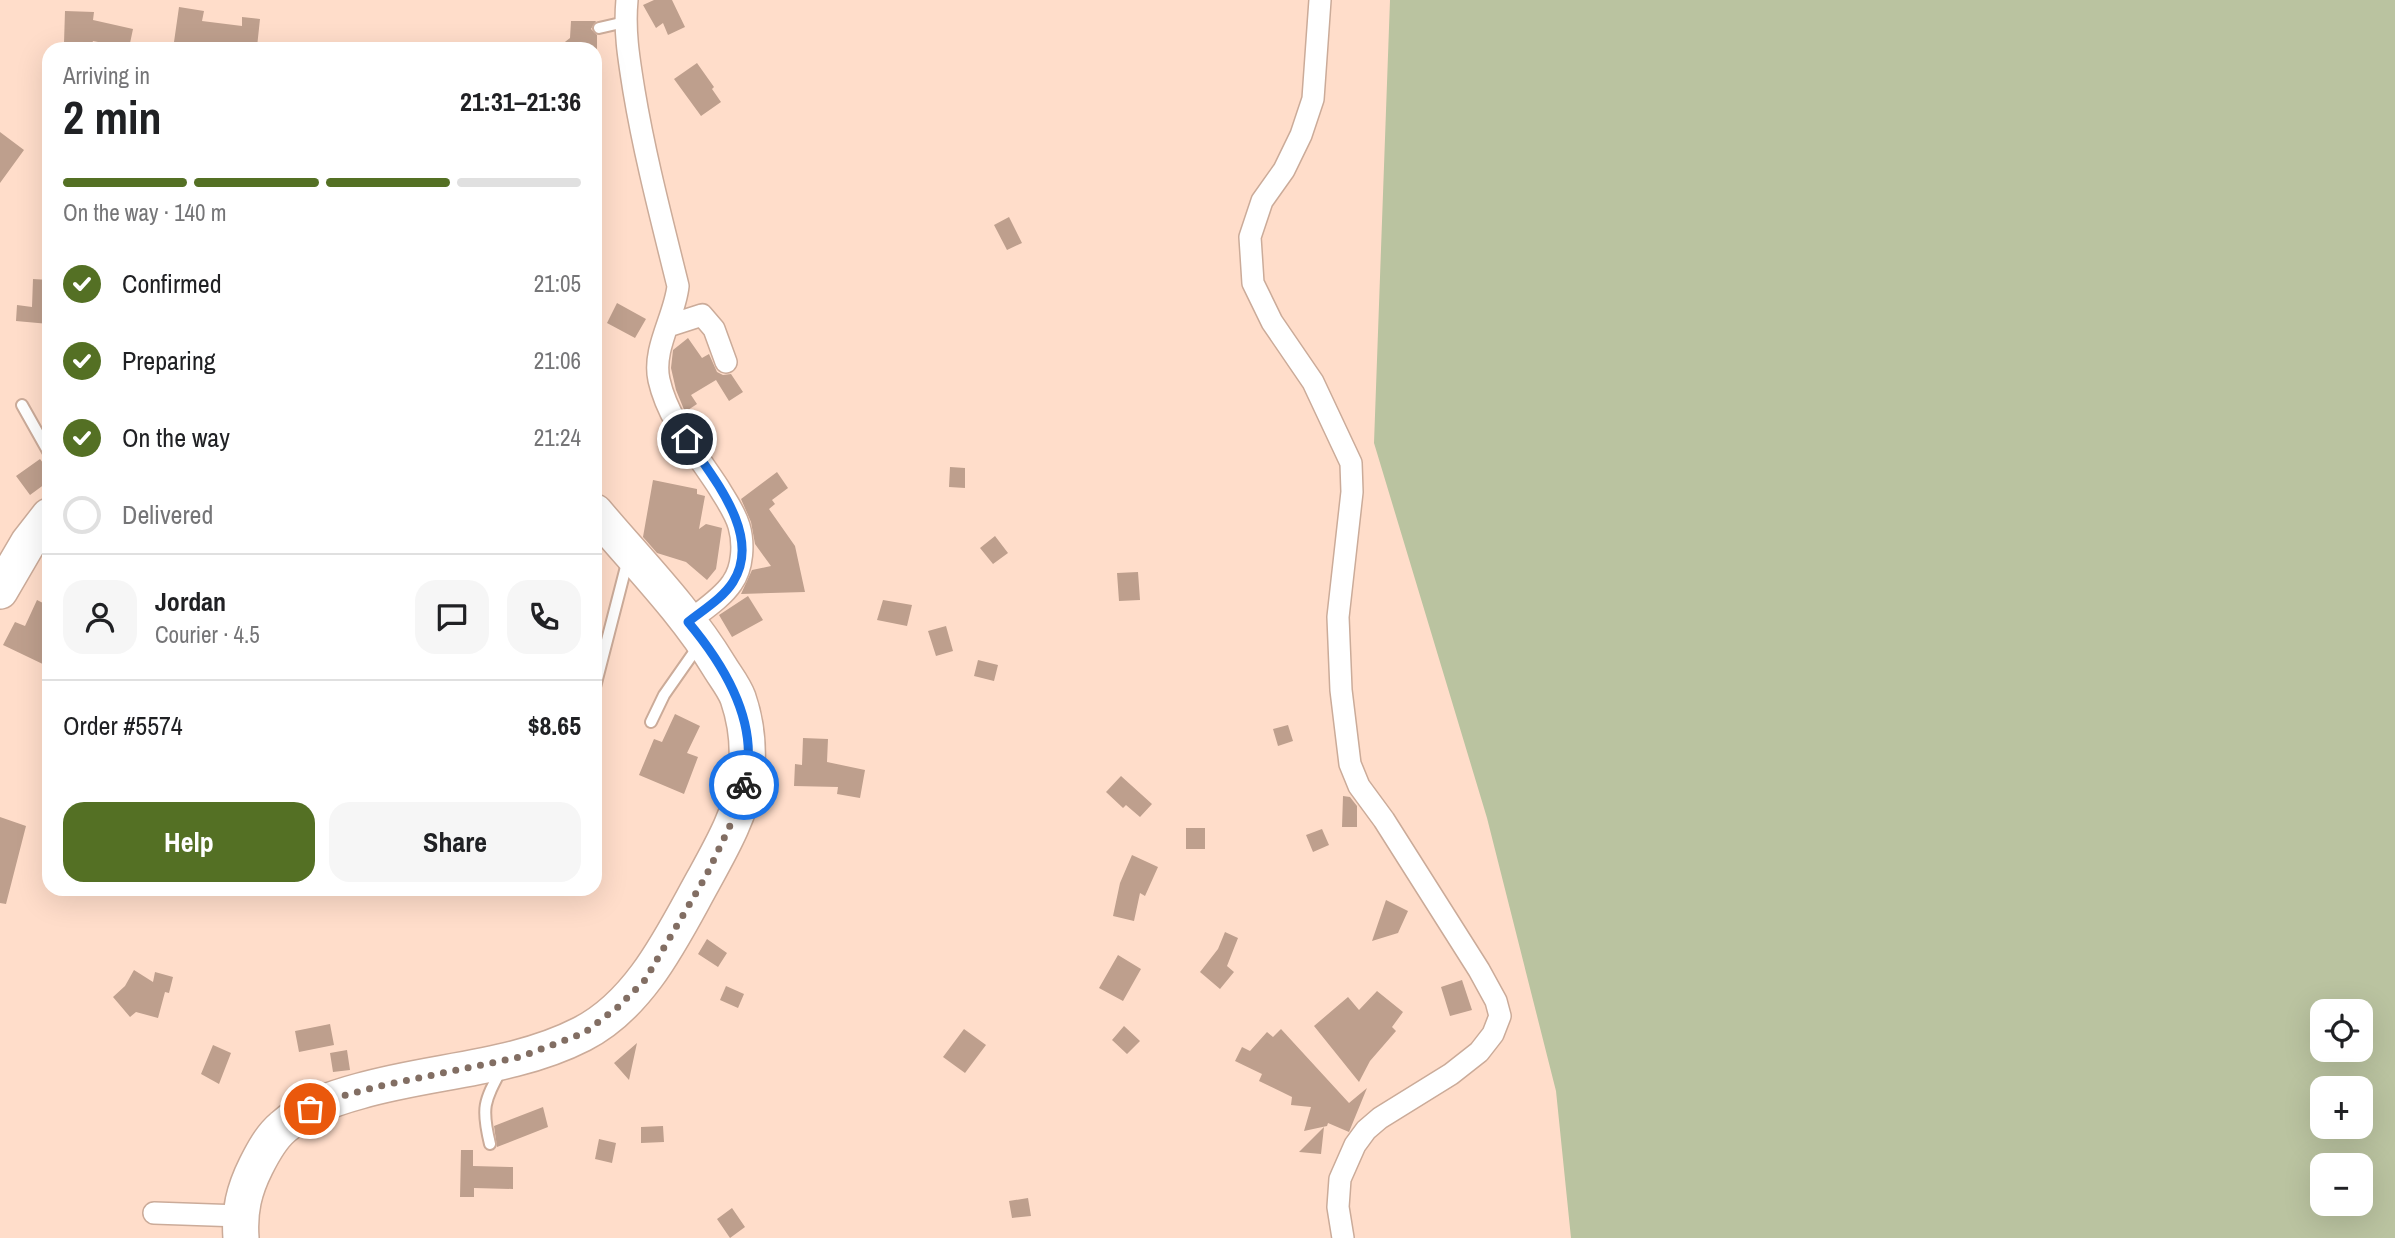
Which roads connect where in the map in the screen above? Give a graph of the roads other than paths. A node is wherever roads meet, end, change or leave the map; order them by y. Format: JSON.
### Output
{"nodes":[{"id":1,"x":627,"y":0,"type":"edge"},
{"id":2,"x":1320,"y":0,"type":"edge"},
{"id":3,"x":625,"y":22,"type":"junction"},
{"id":4,"x":599,"y":28,"type":"dead end"},
{"id":5,"x":668,"y":326,"type":"junction"},
{"id":6,"x":726,"y":362,"type":"dead end"},
{"id":7,"x":22,"y":405,"type":"dead end"},
{"id":8,"x":42,"y":441,"type":"edge"},
{"id":9,"x":602,"y":520,"type":"edge"},
{"id":10,"x":42,"y":525,"type":"edge"},
{"id":11,"x":629,"y":553,"type":"junction"},
{"id":12,"x":2,"y":583,"type":"edge"},
{"id":13,"x":696,"y":631,"type":"junction"},
{"id":14,"x":602,"y":659,"type":"edge"},
{"id":15,"x":651,"y":722,"type":"dead end"},
{"id":16,"x":507,"y":1060,"type":"junction"},
{"id":17,"x":490,"y":1144,"type":"dead end"},
{"id":18,"x":154,"y":1213,"type":"dead end"},
{"id":19,"x":241,"y":1227,"type":"edge"},
{"id":20,"x":1342,"y":1238,"type":"edge"}],
"edges":[{"from":1,"to":3,"type":"street"},
{"from":2,"to":20,"type":"street"},
{"from":3,"to":4,"type":"lane"},
{"from":3,"to":5,"type":"street"},
{"from":5,"to":6,"type":"street"},
{"from":5,"to":13,"type":"street"},
{"from":7,"to":8,"type":"lane"},
{"from":9,"to":11,"type":"highway"},
{"from":10,"to":12,"type":"highway"},
{"from":11,"to":13,"type":"highway"},
{"from":11,"to":14,"type":"lane"},
{"from":13,"to":15,"type":"lane"},
{"from":13,"to":16,"type":"highway"},
{"from":16,"to":17,"type":"lane"},
{"from":16,"to":19,"type":"highway"},
{"from":18,"to":19,"type":"street"}]}
